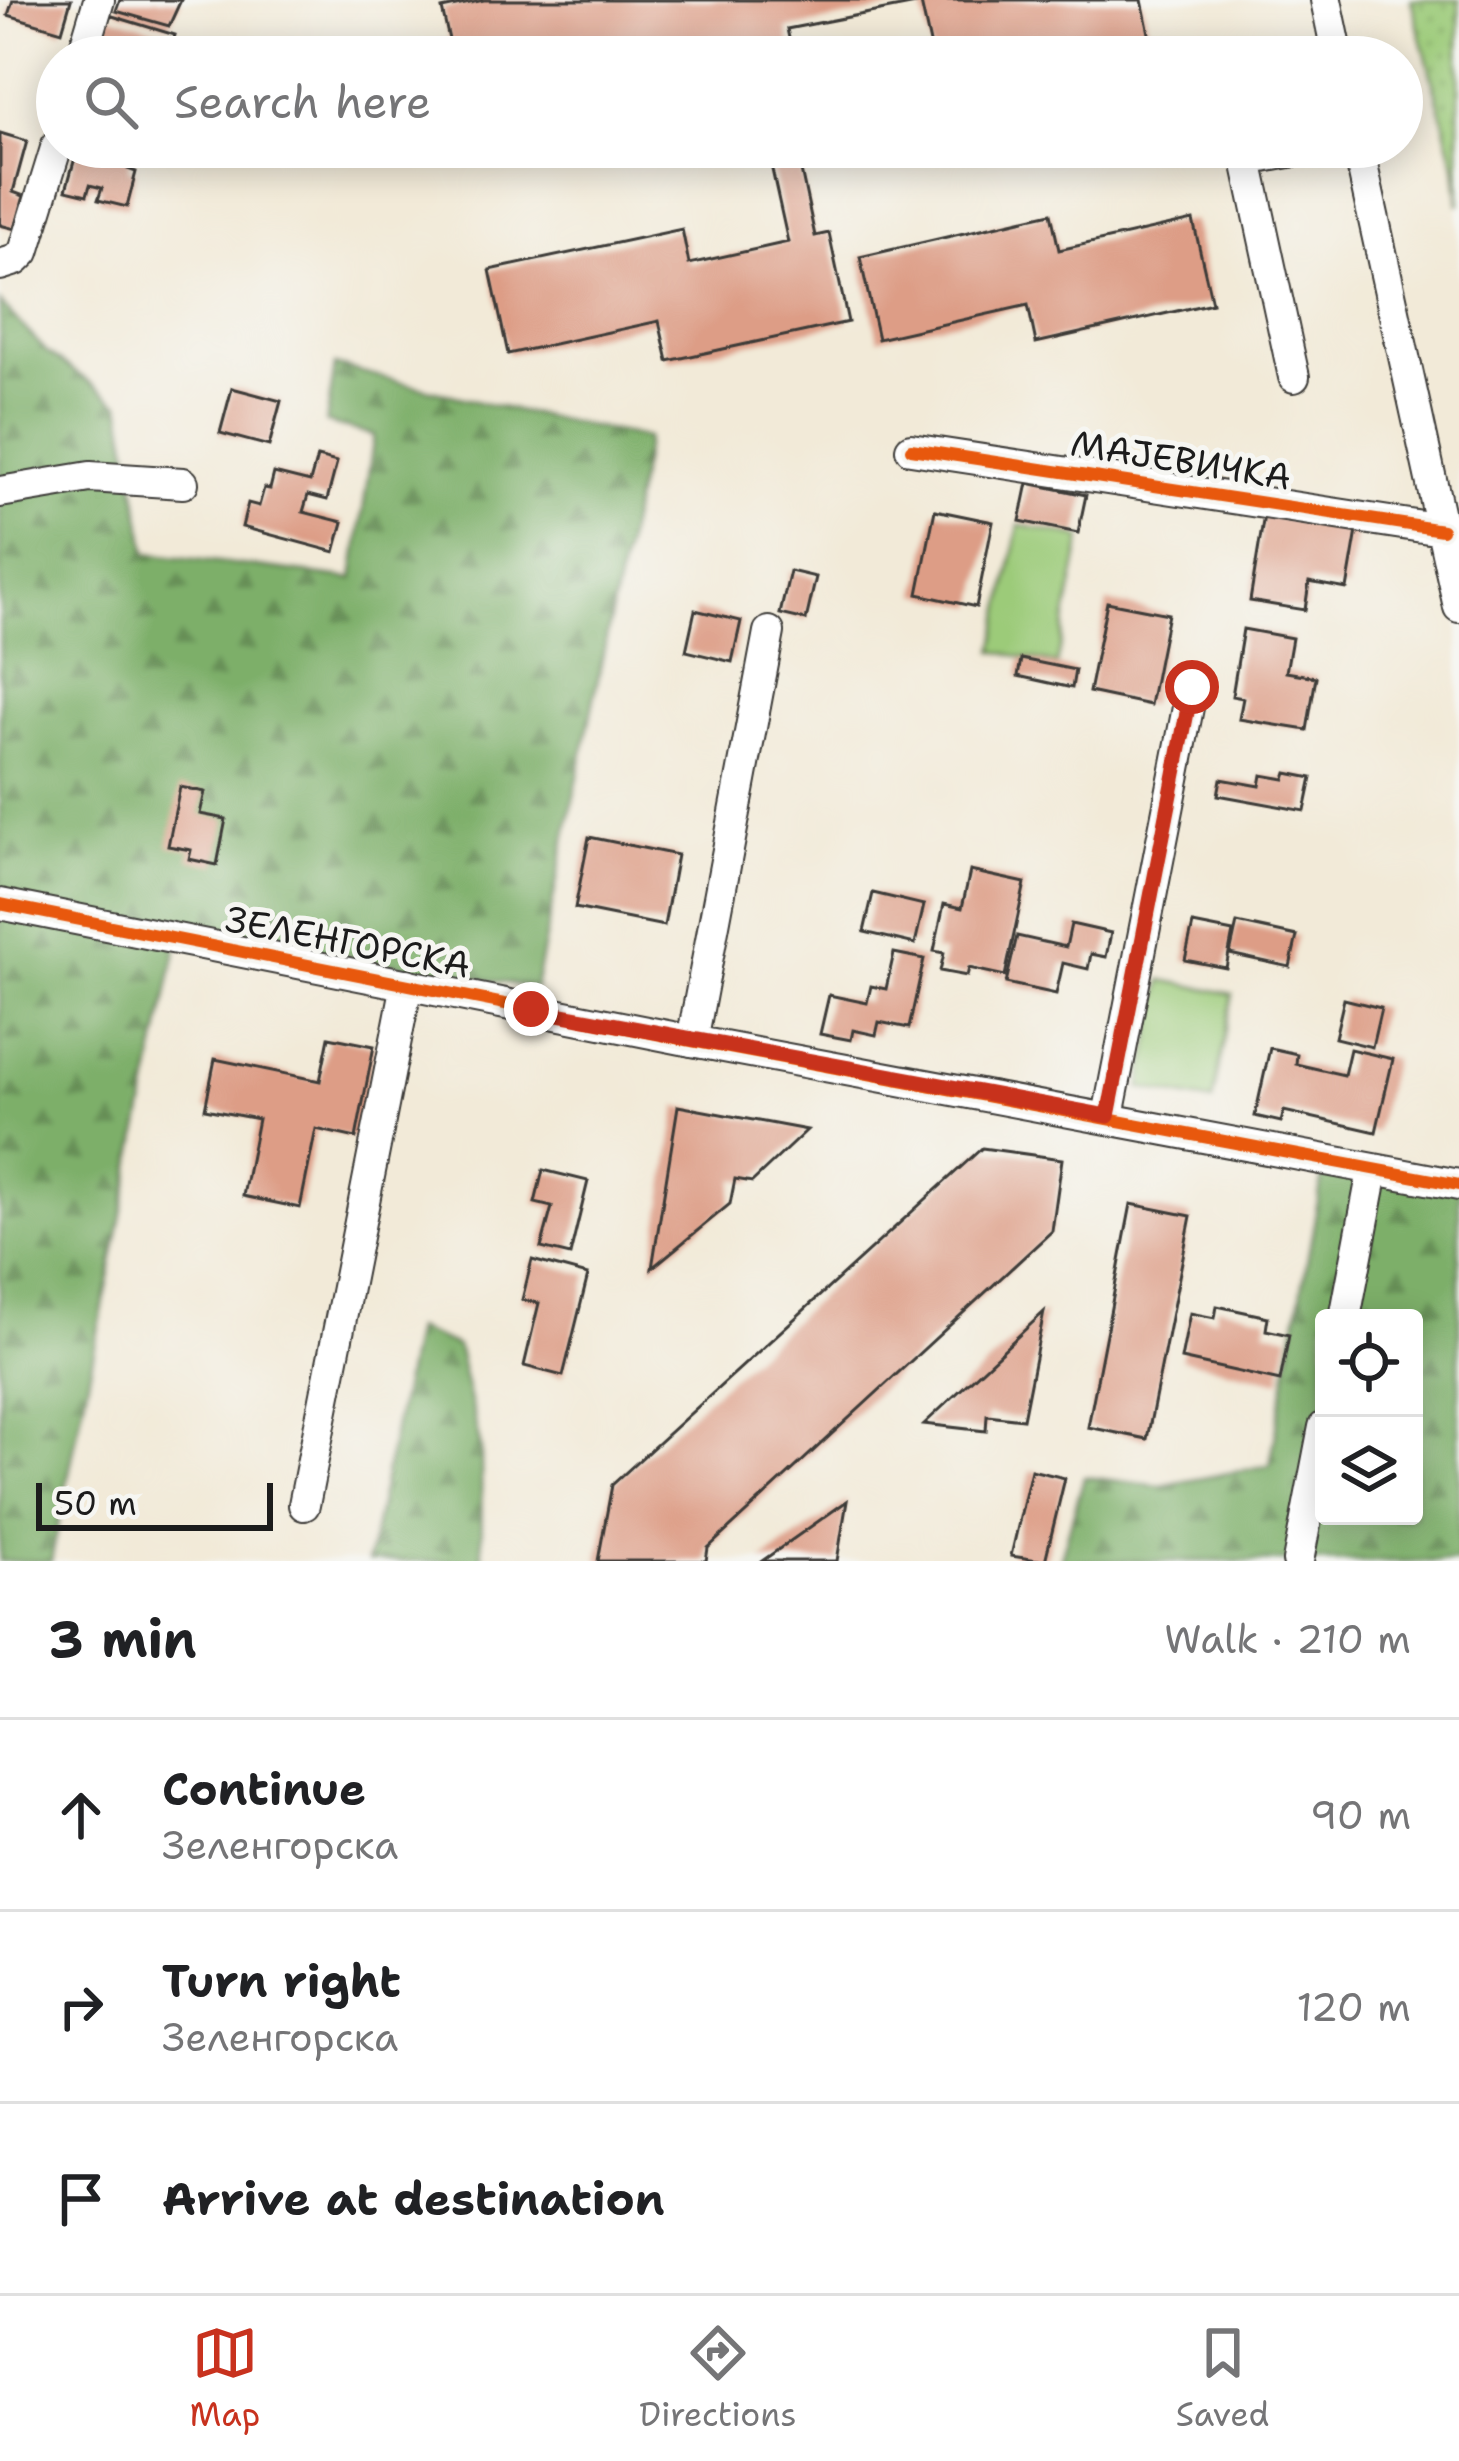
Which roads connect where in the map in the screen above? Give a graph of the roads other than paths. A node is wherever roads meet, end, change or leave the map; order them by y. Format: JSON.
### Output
{"nodes":[{"id":1,"x":99,"y":0,"type":"edge"},
{"id":2,"x":1326,"y":0,"type":"edge"},
{"id":3,"x":88,"y":36,"type":"edge"},
{"id":4,"x":1334,"y":36,"type":"edge"},
{"id":5,"x":50,"y":168,"type":"edge"},
{"id":6,"x":1249,"y":168,"type":"edge"},
{"id":7,"x":1363,"y":168,"type":"edge"},
{"id":8,"x":0,"y":265,"type":"edge"},
{"id":9,"x":1294,"y":377,"type":"dead end"},
{"id":10,"x":911,"y":449,"type":"dead end"},
{"id":11,"x":183,"y":483,"type":"dead end"},
{"id":12,"x":0,"y":492,"type":"edge"},
{"id":13,"x":1442,"y":530,"type":"junction"},
{"id":14,"x":1459,"y":607,"type":"edge"},
{"id":15,"x":769,"y":632,"type":"dead end"},
{"id":16,"x":1192,"y":687,"type":"dead end"},
{"id":17,"x":0,"y":904,"type":"edge"},
{"id":18,"x":407,"y":984,"type":"junction"},
{"id":19,"x":692,"y":1041,"type":"junction"},
{"id":20,"x":1108,"y":1116,"type":"junction"},
{"id":21,"x":1373,"y":1171,"type":"junction"},
{"id":22,"x":1459,"y":1185,"type":"edge"},
{"id":23,"x":1347,"y":1309,"type":"edge"},
{"id":24,"x":1315,"y":1473,"type":"edge"},
{"id":25,"x":304,"y":1505,"type":"dead end"},
{"id":26,"x":1298,"y":1561,"type":"edge"}],
"edges":[{"from":1,"to":3,"type":"street"},
{"from":2,"to":4,"type":"street"},
{"from":5,"to":8,"type":"street"},
{"from":6,"to":9,"type":"street"},
{"from":7,"to":13,"type":"street"},
{"from":10,"to":13,"type":"street","name":"МАЈЕВИЧКА"},
{"from":11,"to":12,"type":"street"},
{"from":13,"to":14,"type":"street"},
{"from":15,"to":19,"type":"street"},
{"from":16,"to":20,"type":"street"},
{"from":17,"to":18,"type":"street","name":"ЗЕЛЕНГОРСКА"},
{"from":18,"to":19,"type":"street","name":"ЗЕЛЕНГОРСКА"},
{"from":18,"to":25,"type":"street"},
{"from":19,"to":20,"type":"street","name":"ЗЕЛЕНГОРСКА"},
{"from":20,"to":21,"type":"street","name":"ЗЕЛЕНГОРСКА"},
{"from":21,"to":22,"type":"street","name":"ЗЕЛЕНГОРСКА"},
{"from":21,"to":23,"type":"street"},
{"from":24,"to":26,"type":"street"}]}
